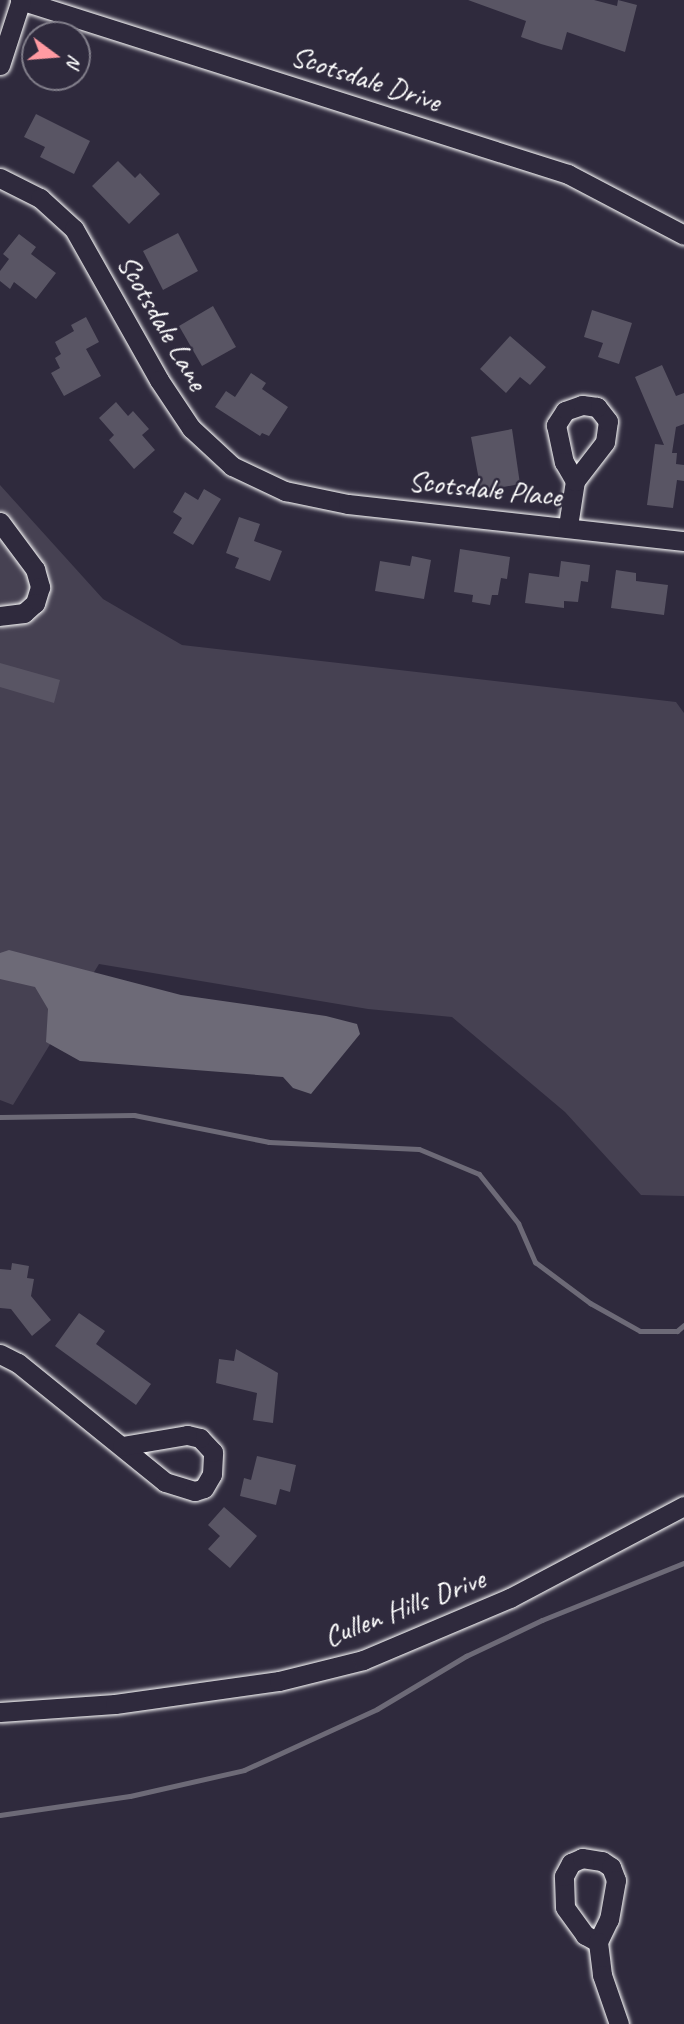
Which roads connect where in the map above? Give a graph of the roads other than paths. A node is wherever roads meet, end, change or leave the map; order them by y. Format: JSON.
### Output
{"nodes":[{"id":1,"x":21,"y":0,"type":"edge"},
{"id":2,"x":0,"y":65,"type":"edge"},
{"id":3,"x":0,"y":178,"type":"edge"},
{"id":4,"x":684,"y":235,"type":"edge"},
{"id":5,"x":575,"y":481,"type":"dead end"},
{"id":6,"x":281,"y":490,"type":"joint"},
{"id":7,"x":0,"y":522,"type":"edge"},
{"id":8,"x":568,"y":526,"type":"junction"},
{"id":9,"x":684,"y":541,"type":"edge"},
{"id":10,"x":0,"y":616,"type":"edge"},
{"id":11,"x":0,"y":1354,"type":"edge"},
{"id":12,"x":122,"y":1446,"type":"dead end"},
{"id":13,"x":684,"y":1506,"type":"edge"},
{"id":14,"x":0,"y":1712,"type":"edge"},
{"id":15,"x":598,"y":1942,"type":"dead end"},
{"id":16,"x":619,"y":2024,"type":"edge"}],
"edges":[{"from":1,"to":2,"type":"street"},
{"from":1,"to":4,"type":"street","name":"Scotsdale Drive"},
{"from":3,"to":6,"type":"street","name":"Scotsdale Lane"},
{"from":5,"to":8,"type":"street"},
{"from":6,"to":8,"type":"street","name":"Scotsdale Place"},
{"from":7,"to":10,"type":"street"},
{"from":8,"to":9,"type":"street","name":"Scotsdale Place"},
{"from":11,"to":12,"type":"street"},
{"from":13,"to":14,"type":"street","name":"Cullen Hills Drive"},
{"from":15,"to":16,"type":"street"}]}
